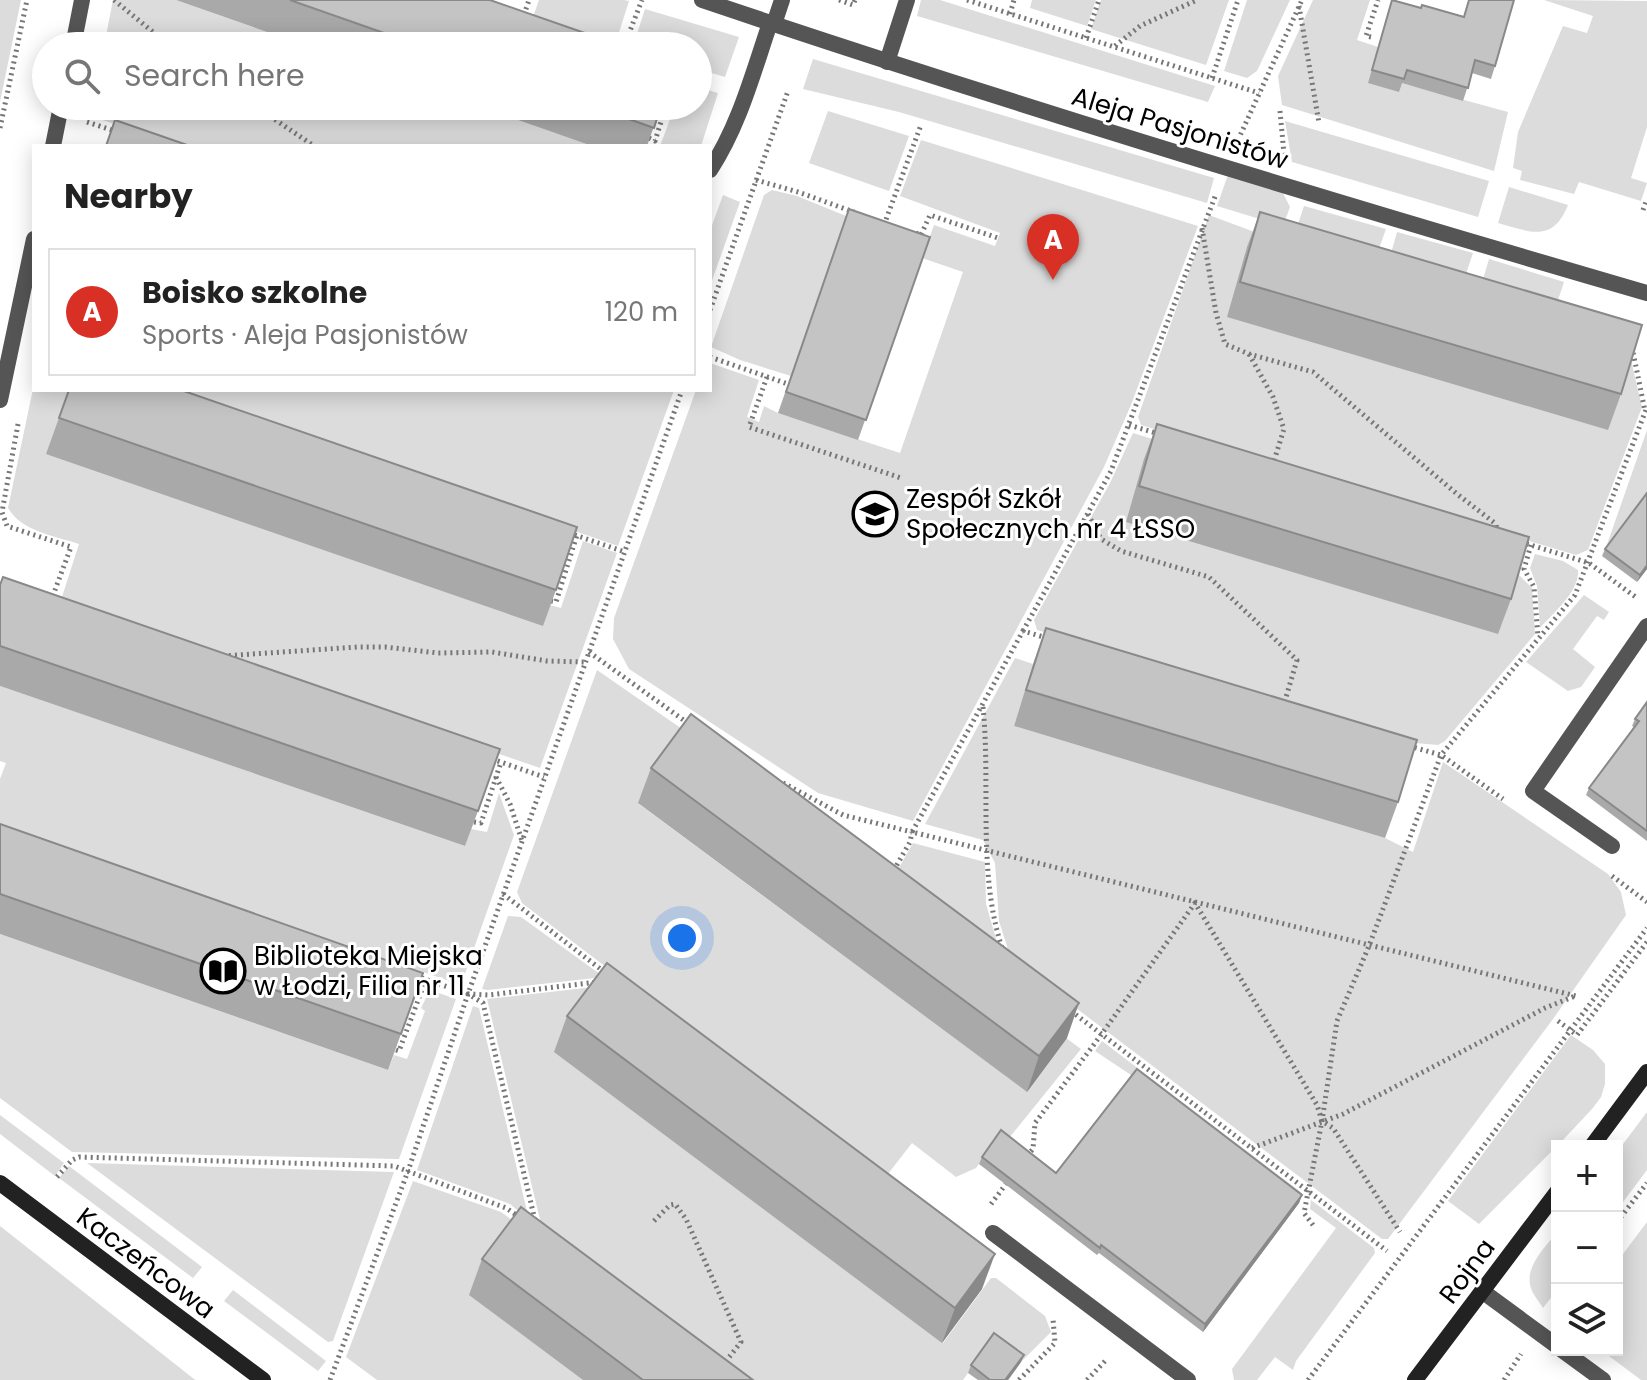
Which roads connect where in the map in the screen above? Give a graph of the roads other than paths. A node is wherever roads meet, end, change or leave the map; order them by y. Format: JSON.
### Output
{"nodes":[{"id":1,"x":82,"y":0,"type":"edge"},
{"id":2,"x":702,"y":0,"type":"edge"},
{"id":3,"x":782,"y":0,"type":"edge"},
{"id":4,"x":907,"y":0,"type":"edge"},
{"id":5,"x":772,"y":24,"type":"junction"},
{"id":6,"x":76,"y":32,"type":"edge"},
{"id":7,"x":887,"y":62,"type":"junction"},
{"id":8,"x":58,"y":120,"type":"edge"},
{"id":9,"x":53,"y":144,"type":"edge"},
{"id":10,"x":712,"y":167,"type":"edge"},
{"id":11,"x":32,"y":248,"type":"edge"},
{"id":12,"x":1647,"y":293,"type":"edge"},
{"id":13,"x":0,"y":400,"type":"edge"},
{"id":14,"x":1647,"y":626,"type":"edge"},
{"id":15,"x":1612,"y":846,"type":"dead end"},
{"id":16,"x":1647,"y":1072,"type":"edge"},
{"id":17,"x":1596,"y":1140,"type":"edge"},
{"id":18,"x":0,"y":1183,"type":"edge"},
{"id":19,"x":1551,"y":1200,"type":"edge"},
{"id":20,"x":993,"y":1233,"type":"dead end"},
{"id":21,"x":1482,"y":1291,"type":"junction"},
{"id":22,"x":1551,"y":1342,"type":"edge"},
{"id":23,"x":1570,"y":1356,"type":"edge"},
{"id":24,"x":263,"y":1380,"type":"edge"},
{"id":25,"x":1188,"y":1380,"type":"edge"},
{"id":26,"x":1415,"y":1380,"type":"edge"},
{"id":27,"x":1603,"y":1380,"type":"edge"}],
"edges":[{"from":1,"to":6,"type":"street"},
{"from":2,"to":5,"type":"street","name":"Aleja Pasjonistów"},
{"from":3,"to":5,"type":"street"},
{"from":4,"to":7,"type":"street"},
{"from":5,"to":7,"type":"street","name":"Aleja Pasjonistów"},
{"from":5,"to":10,"type":"street"},
{"from":7,"to":12,"type":"street","name":"Aleja Pasjonistów"},
{"from":8,"to":9,"type":"street"},
{"from":11,"to":13,"type":"street"},
{"from":14,"to":15,"type":"street"},
{"from":16,"to":17,"type":"street"},
{"from":18,"to":24,"type":"street","name":"Kaczeńcowa"},
{"from":19,"to":21,"type":"street","name":"Rojna"},
{"from":20,"to":25,"type":"street"},
{"from":21,"to":22,"type":"street"},
{"from":21,"to":26,"type":"street","name":"Rojna"},
{"from":23,"to":27,"type":"street"}]}
